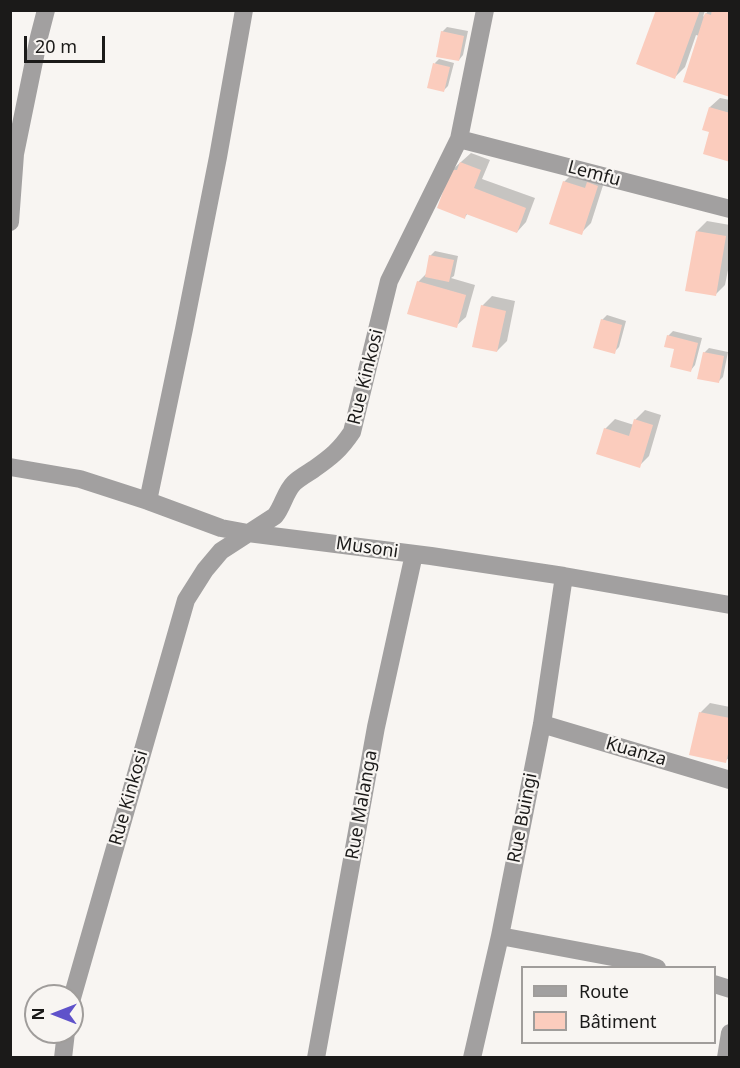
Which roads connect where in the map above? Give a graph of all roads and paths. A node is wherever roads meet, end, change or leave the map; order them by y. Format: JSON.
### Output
{"nodes":[{"id":1,"x":46,"y":10,"type":"edge"},
{"id":2,"x":244,"y":10,"type":"edge"},
{"id":3,"x":484,"y":10,"type":"edge"},
{"id":4,"x":459,"y":139,"type":"junction"},
{"id":5,"x":729,"y":209,"type":"edge"},
{"id":6,"x":10,"y":222,"type":"edge"},
{"id":7,"x":10,"y":467,"type":"edge"},
{"id":8,"x":148,"y":501,"type":"junction"},
{"id":9,"x":248,"y":533,"type":"junction"},
{"id":10,"x":414,"y":554,"type":"junction"},
{"id":11,"x":564,"y":576,"type":"junction"},
{"id":12,"x":729,"y":605,"type":"edge"},
{"id":13,"x":542,"y":724,"type":"junction"},
{"id":14,"x":729,"y":780,"type":"edge"},
{"id":15,"x":500,"y":936,"type":"junction"},
{"id":16,"x":651,"y":966,"type":"edge"},
{"id":17,"x":76,"y":984,"type":"edge"},
{"id":18,"x":729,"y":1033,"type":"edge"},
{"id":19,"x":316,"y":1058,"type":"edge"},
{"id":20,"x":472,"y":1058,"type":"edge"},
{"id":21,"x":726,"y":1058,"type":"edge"}],
"edges":[{"from":1,"to":6,"type":"street"},
{"from":2,"to":8,"type":"street"},
{"from":3,"to":4,"type":"street","name":"Rue Kinkosi"},
{"from":4,"to":5,"type":"street","name":"Lemfu"},
{"from":4,"to":9,"type":"street","name":"Rue Kinkosi"},
{"from":7,"to":8,"type":"street","name":"Musoni"},
{"from":8,"to":9,"type":"street","name":"Musoni"},
{"from":9,"to":10,"type":"street","name":"Musoni"},
{"from":9,"to":17,"type":"street","name":"Rue Kinkosi"},
{"from":10,"to":11,"type":"street","name":"Musoni"},
{"from":10,"to":19,"type":"street","name":"Rue Malanga"},
{"from":11,"to":12,"type":"street","name":"Musoni"},
{"from":11,"to":13,"type":"street","name":"Rue Buingi"},
{"from":13,"to":14,"type":"street","name":"Kuanza"},
{"from":13,"to":15,"type":"street","name":"Rue Buingi"},
{"from":15,"to":16,"type":"street"},
{"from":15,"to":20,"type":"street","name":"Rue Buingi"},
{"from":18,"to":21,"type":"street"}]}
